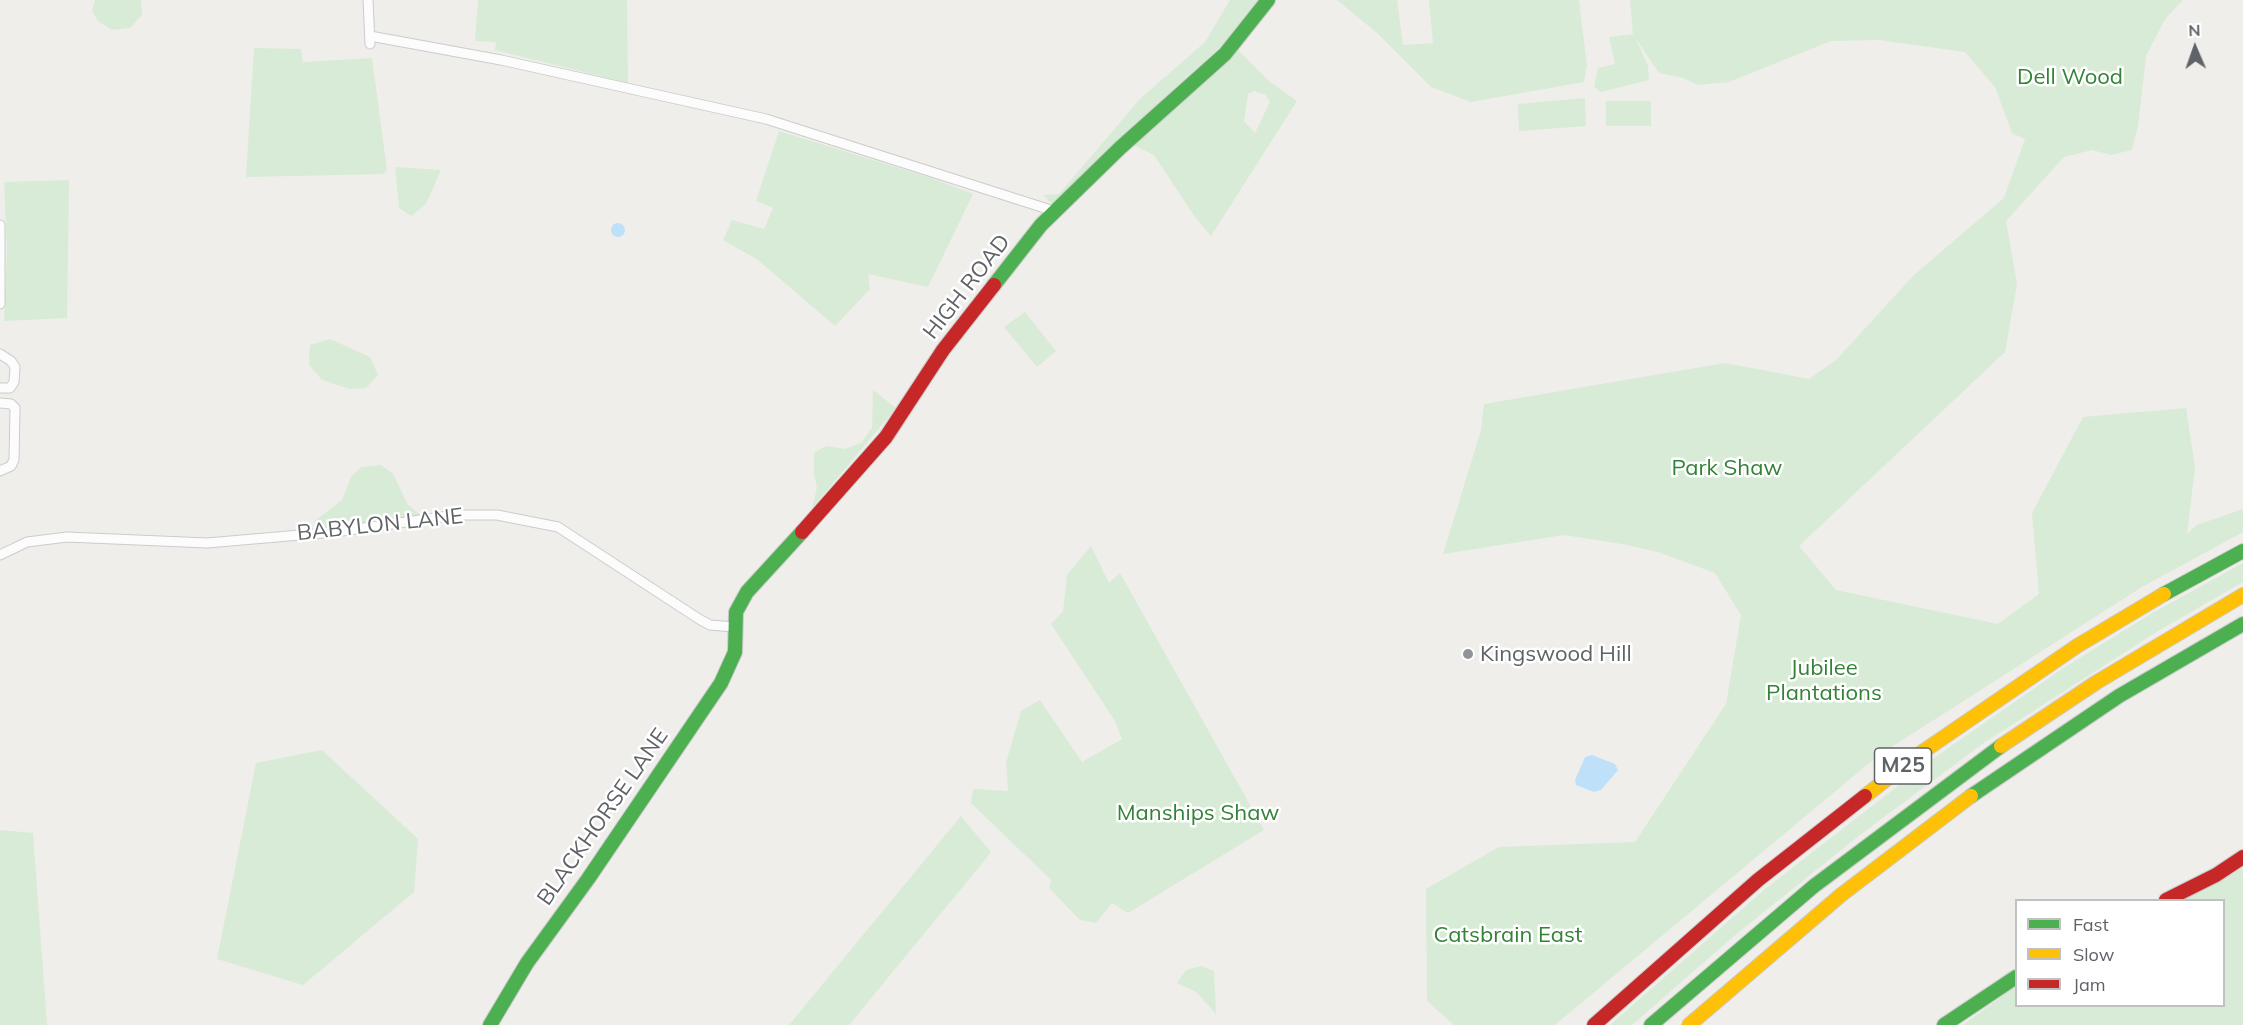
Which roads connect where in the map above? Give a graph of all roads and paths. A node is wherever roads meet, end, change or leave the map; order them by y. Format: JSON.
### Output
{"nodes":[{"id":1,"x":368,"y":0,"type":"edge"},
{"id":2,"x":1268,"y":0,"type":"edge"},
{"id":3,"x":1054,"y":212,"type":"junction"},
{"id":4,"x":0,"y":225,"type":"edge"},
{"id":5,"x":0,"y":303,"type":"edge"},
{"id":6,"x":0,"y":354,"type":"edge"},
{"id":7,"x":0,"y":388,"type":"edge"},
{"id":8,"x":0,"y":403,"type":"edge"},
{"id":9,"x":0,"y":471,"type":"edge"},
{"id":10,"x":2243,"y":551,"type":"edge"},
{"id":11,"x":0,"y":555,"type":"edge"},
{"id":12,"x":2243,"y":595,"type":"edge"},
{"id":13,"x":2243,"y":624,"type":"edge"},
{"id":14,"x":734,"y":627,"type":"junction"},
{"id":15,"x":2243,"y":858,"type":"edge"},
{"id":16,"x":2168,"y":899,"type":"edge"},
{"id":17,"x":2015,"y":978,"type":"edge"},
{"id":18,"x":490,"y":1025,"type":"edge"},
{"id":19,"x":1594,"y":1025,"type":"edge"},
{"id":20,"x":1651,"y":1025,"type":"edge"},
{"id":21,"x":1689,"y":1025,"type":"edge"},
{"id":22,"x":1944,"y":1025,"type":"edge"}],
"edges":[{"from":1,"to":3,"type":"street"},
{"from":2,"to":3,"type":"main road","name":"HIGH ROAD"},
{"from":3,"to":14,"type":"main road","name":"HIGH ROAD"},
{"from":4,"to":5,"type":"street"},
{"from":6,"to":7,"type":"street"},
{"from":8,"to":9,"type":"street"},
{"from":10,"to":19,"type":"main road","number":"M25"},
{"from":11,"to":14,"type":"street","name":"BABYLON LANE"},
{"from":12,"to":20,"type":"main road","number":"M25"},
{"from":13,"to":21,"type":"main road","number":"M25"},
{"from":14,"to":18,"type":"main road","name":"BLACKHORSE LANE"},
{"from":15,"to":16,"type":"main road"},
{"from":17,"to":22,"type":"main road"}]}
